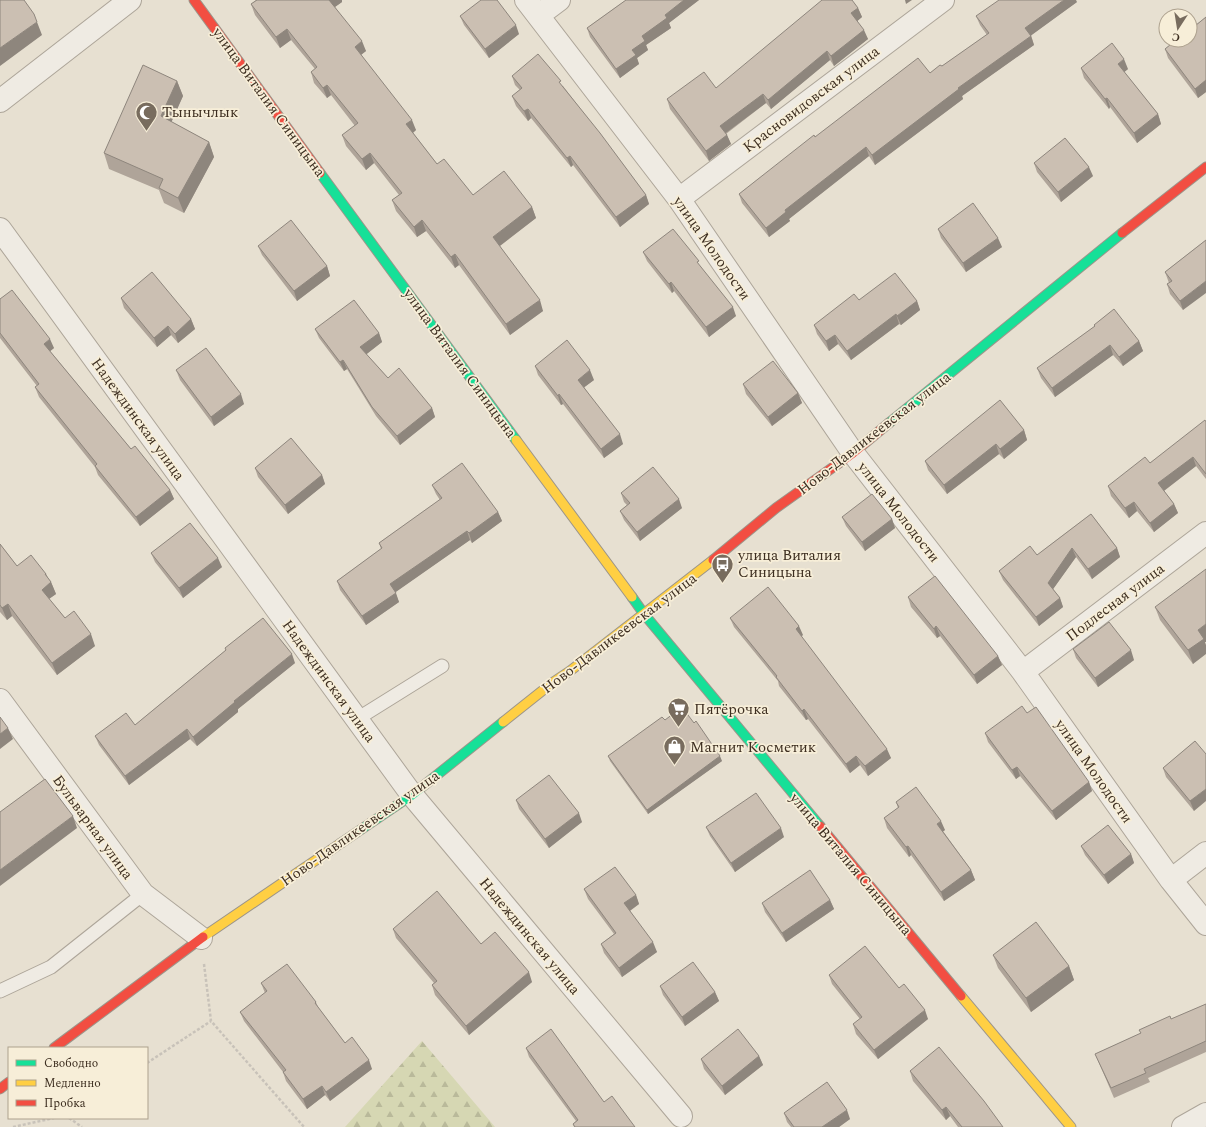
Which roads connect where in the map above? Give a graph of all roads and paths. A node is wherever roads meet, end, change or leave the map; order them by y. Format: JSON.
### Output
{"nodes":[{"id":1,"x":130,"y":0,"type":"edge"},
{"id":2,"x":194,"y":0,"type":"edge"},
{"id":3,"x":559,"y":0,"type":"edge"},
{"id":4,"x":944,"y":0,"type":"edge"},
{"id":5,"x":533,"y":8,"type":"edge"},
{"id":6,"x":0,"y":101,"type":"edge"},
{"id":7,"x":1206,"y":167,"type":"edge"},
{"id":8,"x":678,"y":199,"type":"junction"},
{"id":9,"x":0,"y":229,"type":"edge"},
{"id":10,"x":853,"y":453,"type":"junction"},
{"id":11,"x":1206,"y":533,"type":"edge"},
{"id":12,"x":644,"y":614,"type":"junction"},
{"id":13,"x":442,"y":666,"type":"dead end"},
{"id":14,"x":1023,"y":672,"type":"junction"},
{"id":15,"x":0,"y":700,"type":"edge"},
{"id":16,"x":357,"y":719,"type":"junction"},
{"id":17,"x":412,"y":794,"type":"junction"},
{"id":18,"x":1206,"y":853,"type":"edge"},
{"id":19,"x":1171,"y":880,"type":"junction"},
{"id":20,"x":143,"y":894,"type":"junction"},
{"id":21,"x":1206,"y":924,"type":"edge"},
{"id":22,"x":201,"y":938,"type":"junction"},
{"id":23,"x":0,"y":991,"type":"edge"},
{"id":24,"x":211,"y":1021,"type":"junction"},
{"id":25,"x":55,"y":1047,"type":"edge"},
{"id":26,"x":148,"y":1061,"type":"edge"},
{"id":27,"x":8,"y":1083,"type":"edge"},
{"id":28,"x":0,"y":1089,"type":"edge"},
{"id":29,"x":1206,"y":1114,"type":"edge"},
{"id":30,"x":681,"y":1116,"type":"dead end"},
{"id":31,"x":49,"y":1119,"type":"edge"},
{"id":32,"x":70,"y":1119,"type":"edge"},
{"id":33,"x":1065,"y":1124,"type":"edge"},
{"id":34,"x":13,"y":1127,"type":"edge"},
{"id":35,"x":82,"y":1127,"type":"edge"},
{"id":36,"x":304,"y":1127,"type":"edge"},
{"id":37,"x":1183,"y":1127,"type":"edge"}],
"edges":[{"from":1,"to":6,"type":"street"},
{"from":2,"to":12,"type":"street","name":"улица Виталия Синицына"},
{"from":3,"to":5,"type":"street"},
{"from":4,"to":8,"type":"street","name":"Красновидовская улица"},
{"from":5,"to":8,"type":"street","name":"улица Молодости"},
{"from":7,"to":10,"type":"street","name":"Ново-Давликеевская улица"},
{"from":8,"to":10,"type":"street","name":"улица Молодости"},
{"from":9,"to":16,"type":"street","name":"Надеждинская улица"},
{"from":10,"to":12,"type":"street","name":"Ново-Давликеевская улица"},
{"from":10,"to":14,"type":"street","name":"улица Молодости"},
{"from":11,"to":14,"type":"street","name":"Подлесная улица"},
{"from":12,"to":17,"type":"street","name":"Ново-Давликеевская улица"},
{"from":12,"to":33,"type":"street","name":"улица Виталия Синицына"},
{"from":13,"to":16,"type":"lane"},
{"from":14,"to":19,"type":"street","name":"улица Молодости"},
{"from":15,"to":20,"type":"street","name":"Бульварная улица"},
{"from":16,"to":17,"type":"street","name":"Надеждинская улица"},
{"from":17,"to":22,"type":"street","name":"Ново-Давликеевская улица"},
{"from":17,"to":30,"type":"street","name":"Надеждинская улица"},
{"from":18,"to":19,"type":"street"},
{"from":19,"to":21,"type":"street","name":"улица Молодости"},
{"from":20,"to":22,"type":"street","name":"Бульварная улица"},
{"from":20,"to":23,"type":"lane"},
{"from":22,"to":24,"type":"path"},
{"from":22,"to":25,"type":"street","name":"Ново-Давликеевская улица"},
{"from":24,"to":26,"type":"path"},
{"from":24,"to":36,"type":"path"},
{"from":27,"to":28,"type":"street"},
{"from":29,"to":37,"type":"street"},
{"from":31,"to":34,"type":"path"},
{"from":32,"to":35,"type":"path"}]}
